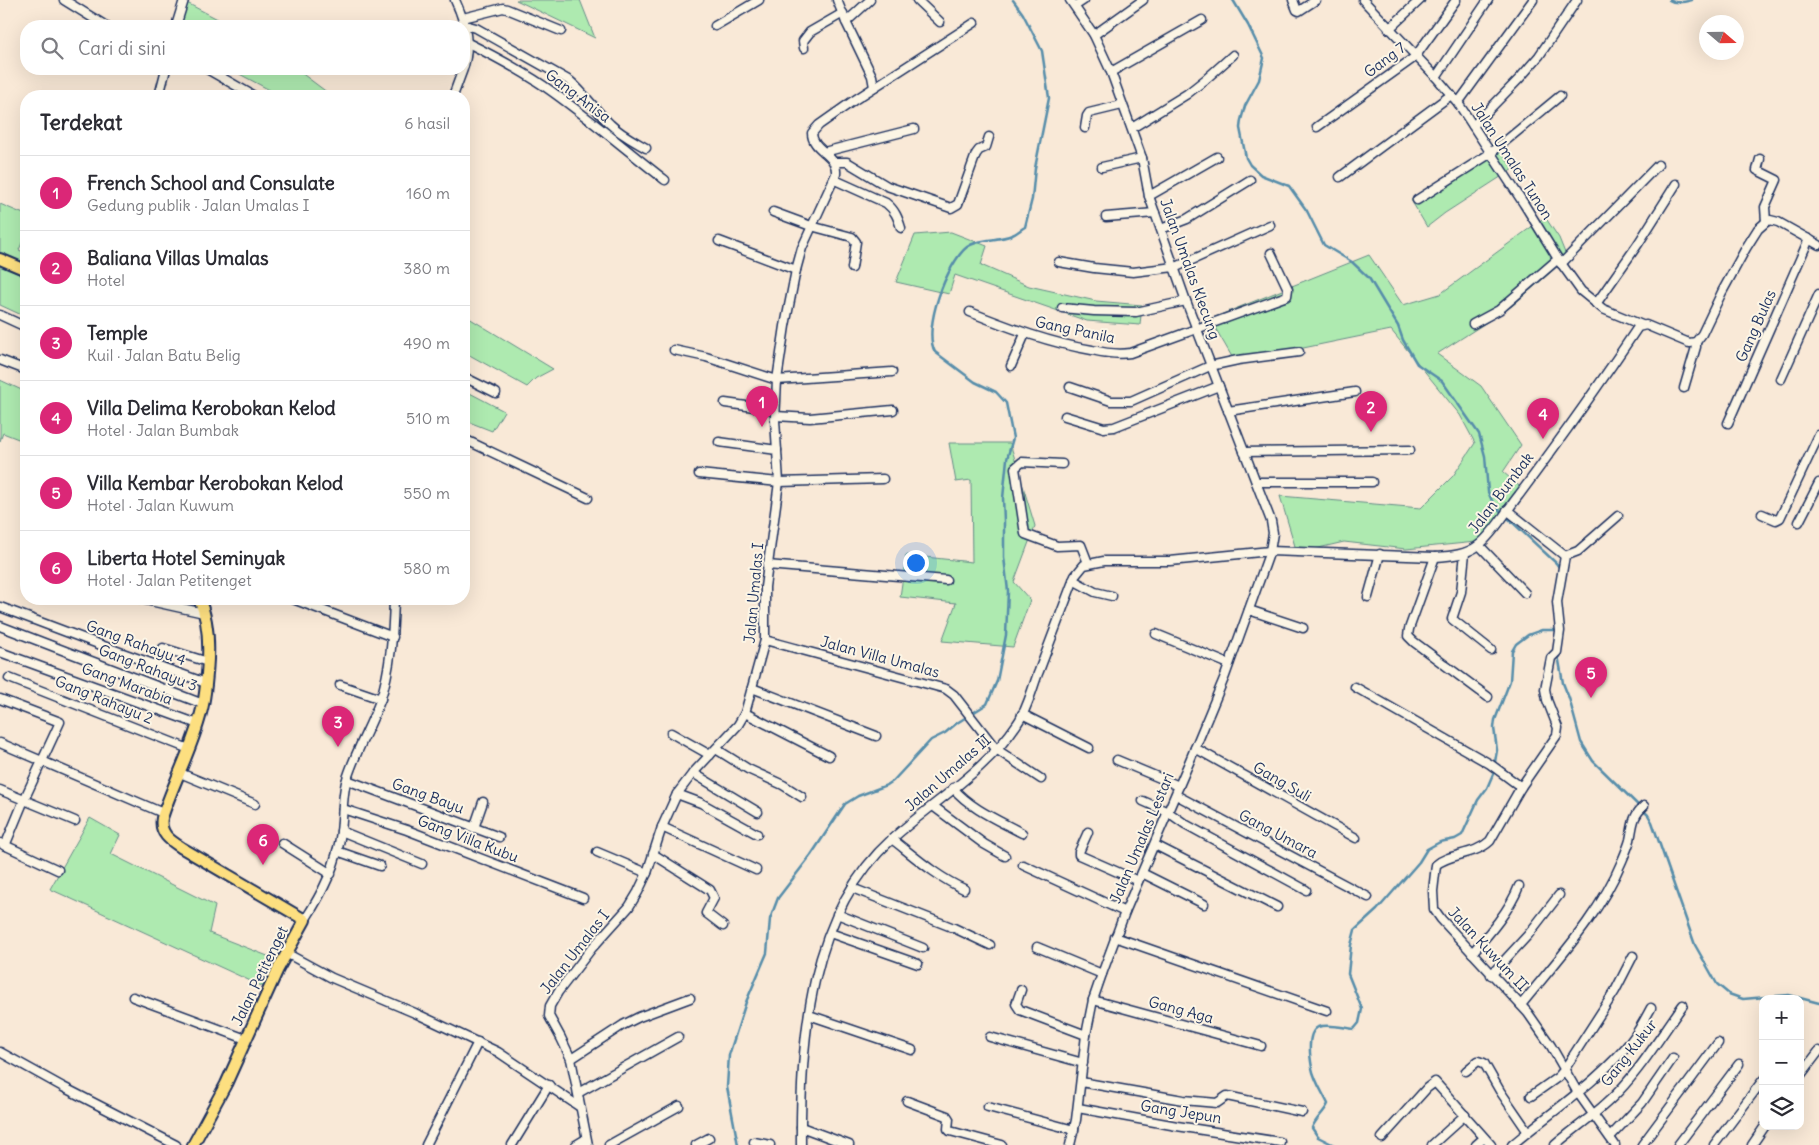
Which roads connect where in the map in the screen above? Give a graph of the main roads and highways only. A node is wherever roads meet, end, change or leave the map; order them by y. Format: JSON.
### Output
{"nodes":[{"id":1,"x":0,"y":259,"type":"edge"},
{"id":2,"x":20,"y":267,"type":"edge"},
{"id":3,"x":201,"y":605,"type":"edge"},
{"id":4,"x":193,"y":1145,"type":"edge"}],
"edges":[{"from":1,"to":2,"type":"main road"},
{"from":3,"to":4,"type":"main road","name":"Jalan Petitenget"}]}
